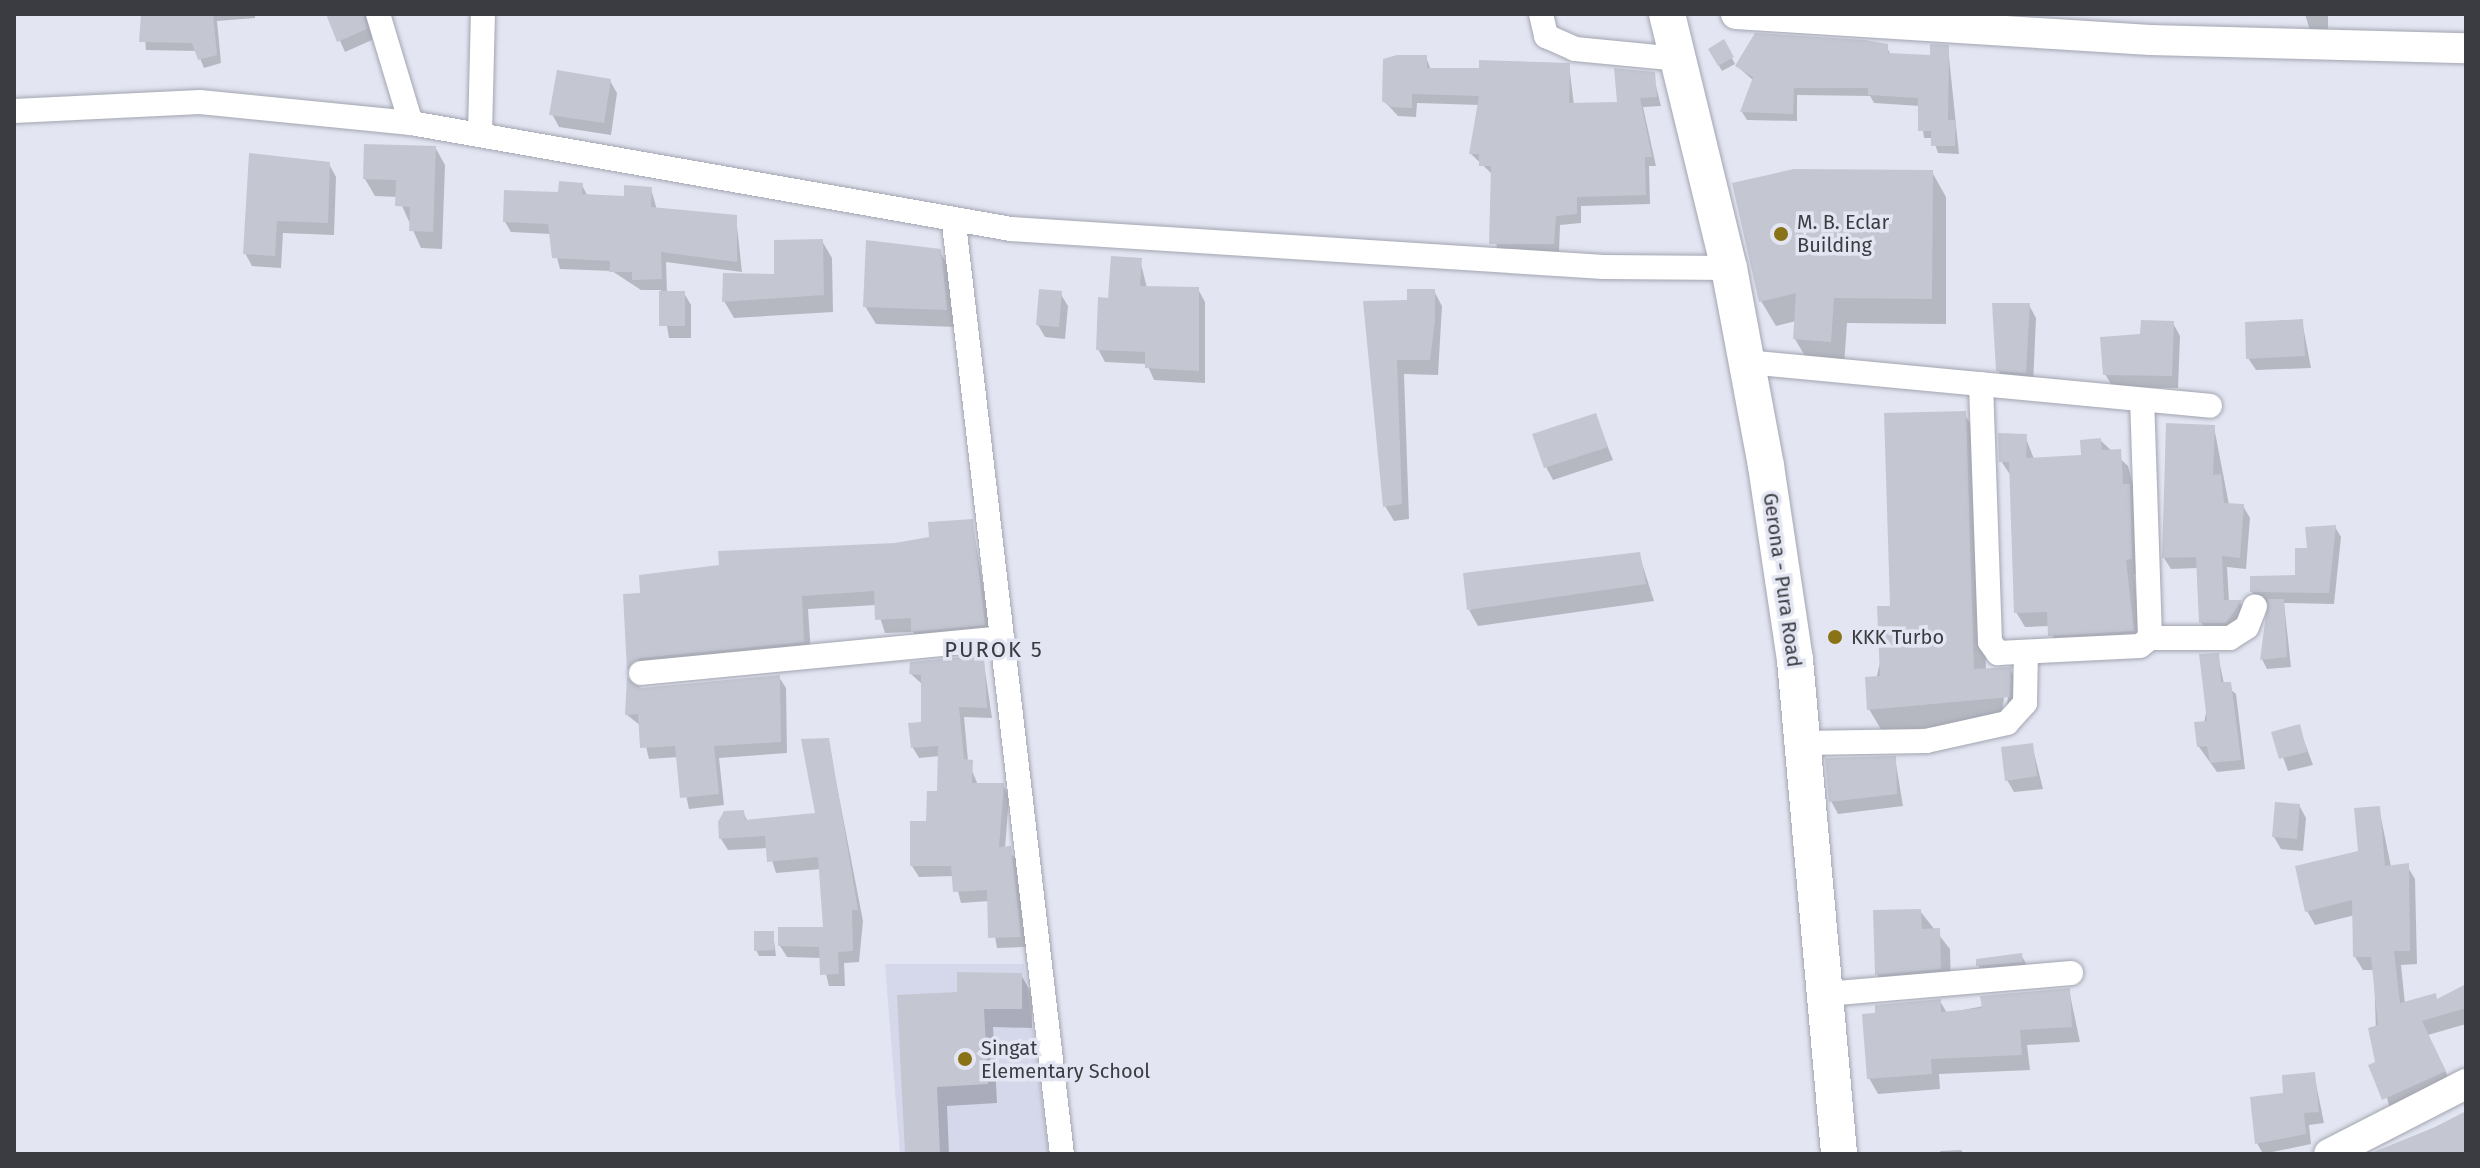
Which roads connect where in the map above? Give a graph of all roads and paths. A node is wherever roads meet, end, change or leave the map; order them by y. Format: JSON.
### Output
{"nodes":[{"id":1,"x":378,"y":14,"type":"edge"},
{"id":2,"x":483,"y":14,"type":"edge"},
{"id":3,"x":1541,"y":14,"type":"edge"},
{"id":4,"x":1667,"y":14,"type":"edge"},
{"id":5,"x":1736,"y":14,"type":"edge"},
{"id":6,"x":2466,"y":48,"type":"edge"},
{"id":7,"x":1678,"y":59,"type":"junction"},
{"id":8,"x":14,"y":111,"type":"edge"},
{"id":9,"x":411,"y":123,"type":"junction"},
{"id":10,"x":480,"y":134,"type":"junction"},
{"id":11,"x":954,"y":224,"type":"junction"},
{"id":12,"x":1729,"y":268,"type":"junction"},
{"id":13,"x":1747,"y":362,"type":"junction"},
{"id":14,"x":1981,"y":384,"type":"junction"},
{"id":15,"x":2142,"y":400,"type":"junction"},
{"id":16,"x":2210,"y":406,"type":"dead end"},
{"id":17,"x":2255,"y":606,"type":"dead end"},
{"id":18,"x":1002,"y":638,"type":"junction"},
{"id":19,"x":2150,"y":638,"type":"junction"},
{"id":20,"x":2026,"y":653,"type":"junction"},
{"id":21,"x":641,"y":673,"type":"dead end"},
{"id":22,"x":1802,"y":743,"type":"junction"},
{"id":23,"x":2071,"y":973,"type":"dead end"},
{"id":24,"x":1826,"y":994,"type":"junction"},
{"id":25,"x":2466,"y":1084,"type":"edge"},
{"id":26,"x":1062,"y":1154,"type":"edge"},
{"id":27,"x":1839,"y":1154,"type":"edge"},
{"id":28,"x":2329,"y":1154,"type":"edge"}],
"edges":[{"from":1,"to":9,"type":"street"},
{"from":2,"to":10,"type":"street"},
{"from":3,"to":7,"type":"street"},
{"from":4,"to":7,"type":"main road","name":"Gerona - Pura Road"},
{"from":5,"to":6,"type":"street"},
{"from":7,"to":12,"type":"main road","name":"Gerona - Pura Road"},
{"from":8,"to":9,"type":"street"},
{"from":9,"to":10,"type":"street"},
{"from":10,"to":11,"type":"street"},
{"from":11,"to":12,"type":"street"},
{"from":11,"to":18,"type":"street"},
{"from":12,"to":13,"type":"main road","name":"Gerona - Pura Road"},
{"from":13,"to":14,"type":"street"},
{"from":13,"to":22,"type":"main road","name":"Gerona - Pura Road"},
{"from":14,"to":15,"type":"street"},
{"from":14,"to":20,"type":"street"},
{"from":15,"to":16,"type":"street"},
{"from":15,"to":19,"type":"street"},
{"from":17,"to":19,"type":"street"},
{"from":18,"to":21,"type":"street"},
{"from":18,"to":26,"type":"street"},
{"from":19,"to":20,"type":"street"},
{"from":20,"to":22,"type":"street"},
{"from":22,"to":24,"type":"main road","name":"Gerona - Pura Road"},
{"from":23,"to":24,"type":"street"},
{"from":24,"to":27,"type":"main road","name":"Gerona - Pura Road"},
{"from":25,"to":28,"type":"street"}]}
